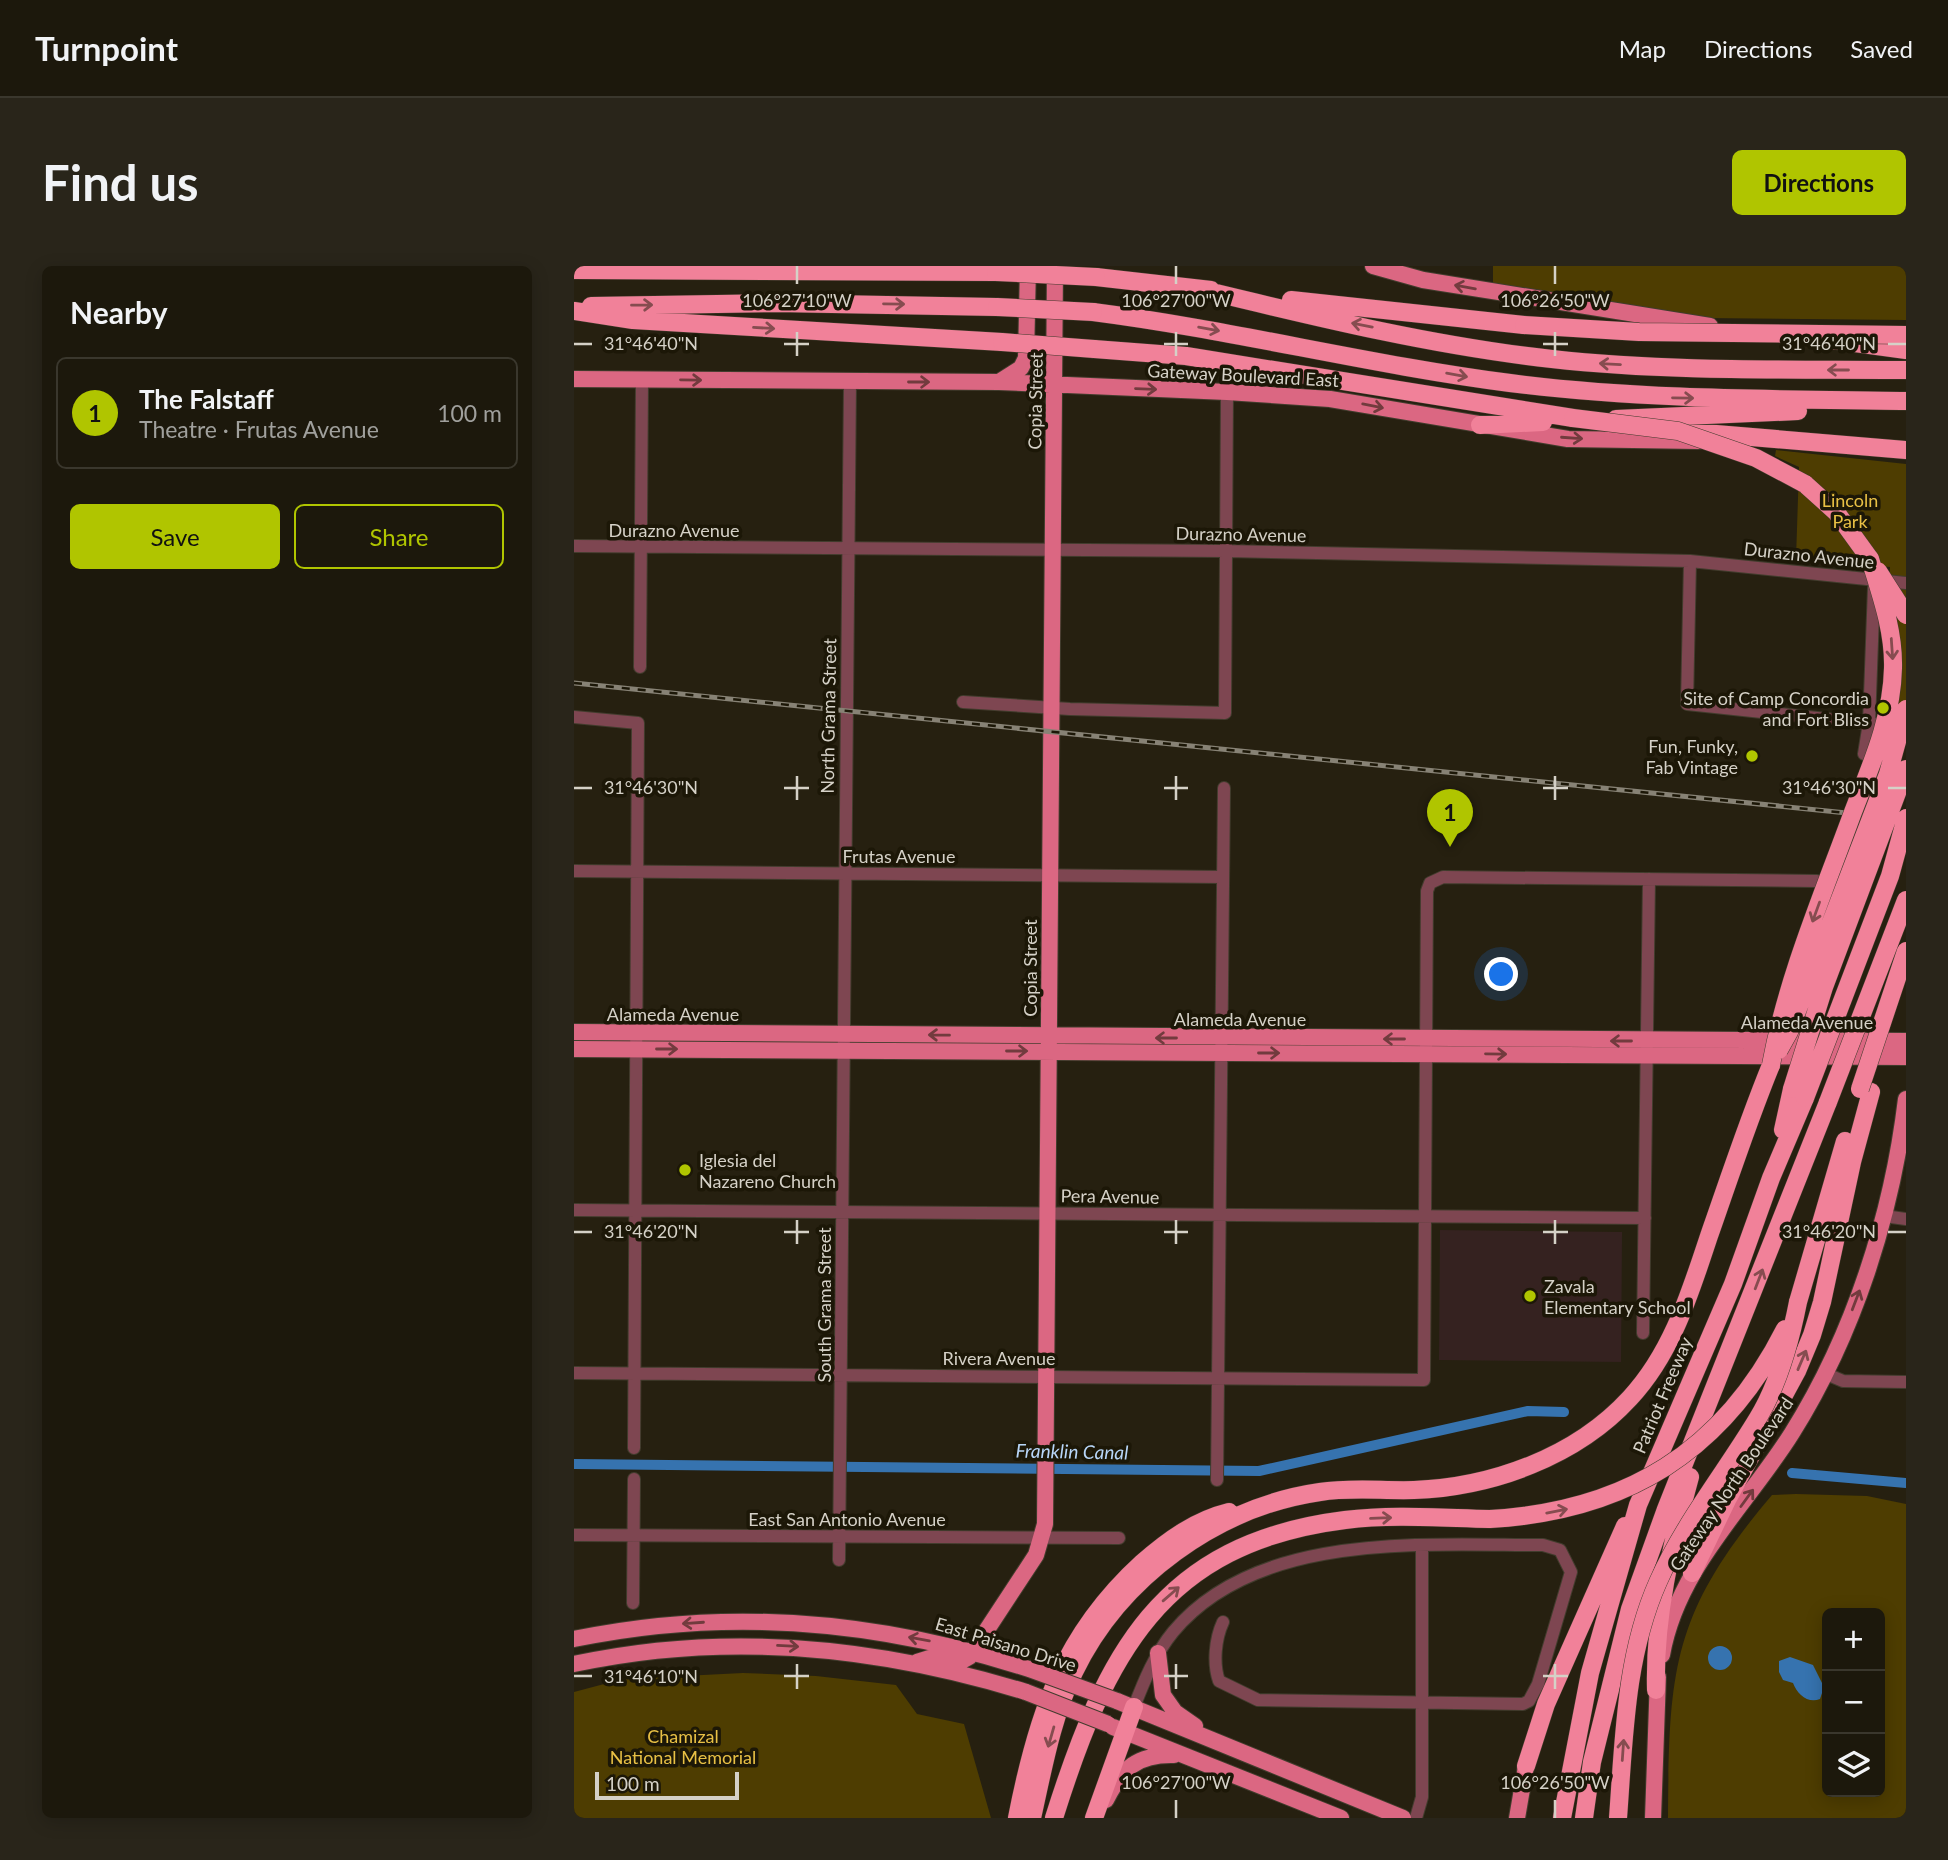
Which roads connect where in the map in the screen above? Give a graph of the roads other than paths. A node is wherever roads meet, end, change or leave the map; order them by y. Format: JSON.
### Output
{"nodes":[{"id":1,"x":811,"y":266,"type":"edge"},
{"id":2,"x":1028,"y":266,"type":"edge"},
{"id":3,"x":1055,"y":266,"type":"edge"},
{"id":4,"x":1373,"y":266,"type":"edge"},
{"id":5,"x":574,"y":270,"type":"edge"},
{"id":6,"x":867,"y":272,"type":"junction"},
{"id":7,"x":1199,"y":289,"type":"junction"},
{"id":8,"x":574,"y":309,"type":"edge"},
{"id":9,"x":1751,"y":327,"type":"junction"},
{"id":10,"x":1906,"y":327,"type":"edge"},
{"id":11,"x":1906,"y":335,"type":"edge"},
{"id":12,"x":1906,"y":350,"type":"edge"},
{"id":13,"x":1906,"y":370,"type":"edge"},
{"id":14,"x":574,"y":379,"type":"edge"},
{"id":15,"x":642,"y":379,"type":"junction"},
{"id":16,"x":850,"y":381,"type":"junction"},
{"id":17,"x":999,"y":382,"type":"junction"},
{"id":18,"x":1055,"y":384,"type":"junction"},
{"id":19,"x":1227,"y":392,"type":"junction"},
{"id":20,"x":1906,"y":401,"type":"edge"},
{"id":21,"x":1906,"y":411,"type":"edge"},
{"id":22,"x":1480,"y":425,"type":"junction"},
{"id":23,"x":1678,"y":431,"type":"junction"},
{"id":24,"x":1906,"y":450,"type":"edge"},
{"id":25,"x":1906,"y":456,"type":"edge"},
{"id":26,"x":574,"y":547,"type":"edge"},
{"id":27,"x":640,"y":547,"type":"junction"},
{"id":28,"x":847,"y":548,"type":"junction"},
{"id":29,"x":1053,"y":550,"type":"junction"},
{"id":30,"x":1227,"y":551,"type":"junction"},
{"id":31,"x":1870,"y":559,"type":"junction"},
{"id":32,"x":1690,"y":561,"type":"junction"},
{"id":33,"x":1874,"y":580,"type":"junction"},
{"id":34,"x":1906,"y":583,"type":"edge"},
{"id":35,"x":1906,"y":615,"type":"edge"},
{"id":36,"x":640,"y":667,"type":"dead end"},
{"id":37,"x":963,"y":702,"type":"dead end"},
{"id":38,"x":1052,"y":708,"type":"junction"},
{"id":39,"x":1906,"y":709,"type":"edge"},
{"id":40,"x":574,"y":717,"type":"edge"},
{"id":41,"x":1869,"y":723,"type":"junction"},
{"id":42,"x":1906,"y":727,"type":"edge"},
{"id":43,"x":1906,"y":738,"type":"edge"},
{"id":44,"x":1864,"y":754,"type":"dead end"},
{"id":45,"x":1906,"y":769,"type":"edge"},
{"id":46,"x":1888,"y":774,"type":"junction"},
{"id":47,"x":1224,"y":788,"type":"dead end"},
{"id":48,"x":1906,"y":818,"type":"edge"},
{"id":49,"x":1906,"y":845,"type":"edge"},
{"id":50,"x":574,"y":871,"type":"edge"},
{"id":51,"x":638,"y":872,"type":"junction"},
{"id":52,"x":844,"y":874,"type":"junction"},
{"id":53,"x":1050,"y":875,"type":"junction"},
{"id":54,"x":1890,"y":876,"type":"junction"},
{"id":55,"x":1223,"y":877,"type":"junction"},
{"id":56,"x":1649,"y":879,"type":"junction"},
{"id":57,"x":1817,"y":881,"type":"dead end"},
{"id":58,"x":1906,"y":900,"type":"edge"},
{"id":59,"x":1906,"y":951,"type":"edge"},
{"id":60,"x":1906,"y":984,"type":"edge"},
{"id":61,"x":574,"y":1032,"type":"edge"},
{"id":62,"x":637,"y":1041,"type":"junction"},
{"id":63,"x":1906,"y":1041,"type":"edge"},
{"id":64,"x":843,"y":1042,"type":"junction"},
{"id":65,"x":1049,"y":1044,"type":"junction"},
{"id":66,"x":1219,"y":1045,"type":"junction"},
{"id":67,"x":1424,"y":1046,"type":"junction"},
{"id":68,"x":1648,"y":1048,"type":"junction"},
{"id":69,"x":574,"y":1049,"type":"edge"},
{"id":70,"x":1906,"y":1057,"type":"edge"},
{"id":71,"x":1771,"y":1065,"type":"junction"},
{"id":72,"x":1866,"y":1090,"type":"junction"},
{"id":73,"x":1799,"y":1093,"type":"junction"},
{"id":74,"x":1906,"y":1099,"type":"edge"},
{"id":75,"x":574,"y":1210,"type":"edge"},
{"id":76,"x":635,"y":1211,"type":"junction"},
{"id":77,"x":842,"y":1212,"type":"junction"},
{"id":78,"x":1048,"y":1213,"type":"junction"},
{"id":79,"x":1220,"y":1215,"type":"junction"},
{"id":80,"x":1425,"y":1216,"type":"junction"},
{"id":81,"x":1884,"y":1216,"type":"junction"},
{"id":82,"x":1645,"y":1218,"type":"junction"},
{"id":83,"x":1906,"y":1219,"type":"edge"},
{"id":84,"x":1798,"y":1303,"type":"junction"},
{"id":85,"x":1643,"y":1333,"type":"dead end"},
{"id":86,"x":574,"y":1373,"type":"edge"},
{"id":87,"x":633,"y":1373,"type":"junction"},
{"id":88,"x":1824,"y":1373,"type":"junction"},
{"id":89,"x":841,"y":1374,"type":"junction"},
{"id":90,"x":1047,"y":1376,"type":"junction"},
{"id":91,"x":1219,"y":1378,"type":"junction"},
{"id":92,"x":1906,"y":1382,"type":"edge"},
{"id":93,"x":1708,"y":1411,"type":"junction"},
{"id":94,"x":634,"y":1448,"type":"dead end"},
{"id":95,"x":634,"y":1479,"type":"dead end"},
{"id":96,"x":1217,"y":1480,"type":"dead end"},
{"id":97,"x":1638,"y":1505,"type":"junction"},
{"id":98,"x":1251,"y":1511,"type":"junction"},
{"id":99,"x":574,"y":1535,"type":"edge"},
{"id":100,"x":634,"y":1535,"type":"junction"},
{"id":101,"x":839,"y":1537,"type":"junction"},
{"id":102,"x":1043,"y":1537,"type":"junction"},
{"id":103,"x":1119,"y":1538,"type":"dead end"},
{"id":104,"x":1422,"y":1545,"type":"junction"},
{"id":105,"x":839,"y":1560,"type":"dead end"},
{"id":106,"x":1692,"y":1573,"type":"junction"},
{"id":107,"x":633,"y":1603,"type":"dead end"},
{"id":108,"x":1223,"y":1622,"type":"dead end"},
{"id":109,"x":574,"y":1639,"type":"edge"},
{"id":110,"x":973,"y":1651,"type":"junction"},
{"id":111,"x":1158,"y":1653,"type":"junction"},
{"id":112,"x":917,"y":1662,"type":"junction"},
{"id":113,"x":574,"y":1664,"type":"edge"},
{"id":114,"x":1656,"y":1690,"type":"junction"},
{"id":115,"x":1421,"y":1703,"type":"junction"},
{"id":116,"x":1125,"y":1704,"type":"junction"},
{"id":117,"x":1125,"y":1731,"type":"junction"},
{"id":118,"x":1204,"y":1736,"type":"junction"},
{"id":119,"x":1598,"y":1741,"type":"junction"},
{"id":120,"x":1079,"y":1745,"type":"junction"},
{"id":121,"x":1184,"y":1755,"type":"junction"},
{"id":122,"x":1526,"y":1766,"type":"joint"},
{"id":123,"x":1350,"y":1796,"type":"junction"},
{"id":124,"x":1297,"y":1799,"type":"junction"},
{"id":125,"x":1520,"y":1813,"type":"edge"},
{"id":126,"x":1017,"y":1818,"type":"edge"},
{"id":127,"x":1032,"y":1818,"type":"edge"},
{"id":128,"x":1054,"y":1818,"type":"edge"},
{"id":129,"x":1067,"y":1818,"type":"edge"},
{"id":130,"x":1096,"y":1818,"type":"edge"},
{"id":131,"x":1341,"y":1818,"type":"edge"},
{"id":132,"x":1403,"y":1818,"type":"edge"},
{"id":133,"x":1416,"y":1818,"type":"edge"},
{"id":134,"x":1562,"y":1818,"type":"edge"},
{"id":135,"x":1584,"y":1818,"type":"edge"},
{"id":136,"x":1593,"y":1818,"type":"edge"},
{"id":137,"x":1618,"y":1818,"type":"edge"},
{"id":138,"x":1653,"y":1818,"type":"edge"}],
"edges":[{"from":1,"to":6,"type":"highway"},
{"from":2,"to":17,"type":"main road"},
{"from":3,"to":18,"type":"main road","name":"Copia Street"},
{"from":9,"to":4,"type":"main road","one_way":true},
{"from":5,"to":6,"type":"highway"},
{"from":6,"to":7,"type":"highway","bridge":true},
{"from":7,"to":11,"type":"highway","bridge":true},
{"from":13,"to":7,"type":"highway","one_way":true},
{"from":8,"to":20,"type":"highway","one_way":true,"bridge":true},
{"from":8,"to":23,"type":"highway","one_way":true,"bridge":true},
{"from":9,"to":10,"type":"street"},
{"from":9,"to":12,"type":"highway"},
{"from":14,"to":15,"type":"main road","name":"Gateway Boulevard East"},
{"from":15,"to":16,"type":"main road","name":"Gateway Boulevard East","one_way":true},
{"from":15,"to":27,"type":"street"},
{"from":16,"to":17,"type":"main road","name":"Gateway Boulevard East","one_way":true},
{"from":16,"to":28,"type":"street","name":"North Grama Street"},
{"from":17,"to":18,"type":"main road","name":"Gateway Boulevard East"},
{"from":18,"to":19,"type":"main road","name":"Gateway Boulevard East","one_way":true},
{"from":18,"to":29,"type":"main road","name":"Copia Street"},
{"from":19,"to":22,"type":"main road","name":"Gateway Boulevard East","one_way":true},
{"from":19,"to":30,"type":"street"},
{"from":21,"to":22,"type":"highway"},
{"from":22,"to":25,"type":"main road","name":"Gateway Boulevard East","one_way":true},
{"from":23,"to":24,"type":"highway","bridge":true},
{"from":23,"to":31,"type":"highway","bridge":true},
{"from":26,"to":27,"type":"street","name":"Durazno Avenue"},
{"from":27,"to":28,"type":"street","name":"Durazno Avenue"},
{"from":27,"to":36,"type":"street"},
{"from":28,"to":29,"type":"street","name":"Durazno Avenue"},
{"from":28,"to":52,"type":"street","name":"North Grama Street"},
{"from":29,"to":30,"type":"street","name":"Durazno Avenue"},
{"from":29,"to":38,"type":"main road","name":"Copia Street"},
{"from":30,"to":32,"type":"street","name":"Durazno Avenue"},
{"from":30,"to":38,"type":"street"},
{"from":31,"to":35,"type":"highway","bridge":true},
{"from":31,"to":71,"type":"highway","one_way":true,"bridge":true},
{"from":32,"to":33,"type":"street","name":"Durazno Avenue"},
{"from":32,"to":41,"type":"street"},
{"from":33,"to":34,"type":"street","name":"Durazno Avenue"},
{"from":33,"to":41,"type":"street"},
{"from":37,"to":38,"type":"street"},
{"from":38,"to":53,"type":"main road","name":"Copia Street"},
{"from":39,"to":46,"type":"highway","bridge":true},
{"from":40,"to":51,"type":"street"},
{"from":41,"to":42,"type":"street"},
{"from":41,"to":44,"type":"street"},
{"from":43,"to":46,"type":"highway","bridge":true},
{"from":45,"to":73,"type":"highway","bridge":true},
{"from":46,"to":71,"type":"highway","bridge":true},
{"from":47,"to":55,"type":"street"},
{"from":48,"to":54,"type":"highway","bridge":true},
{"from":49,"to":54,"type":"highway","bridge":true},
{"from":50,"to":51,"type":"street","name":"Frutas Avenue"},
{"from":51,"to":52,"type":"street","name":"Frutas Avenue"},
{"from":51,"to":62,"type":"street"},
{"from":52,"to":53,"type":"street","name":"Frutas Avenue"},
{"from":52,"to":64,"type":"street","name":"North Grama Street"},
{"from":53,"to":55,"type":"street","name":"Frutas Avenue"},
{"from":53,"to":65,"type":"main road","name":"Copia Street"},
{"from":54,"to":73,"type":"highway","bridge":true},
{"from":55,"to":66,"type":"street"},
{"from":56,"to":57,"type":"street"},
{"from":56,"to":67,"type":"street"},
{"from":56,"to":68,"type":"street"},
{"from":93,"to":58,"type":"highway","one_way":true,"bridge":true},
{"from":59,"to":72,"type":"highway","bridge":true},
{"from":60,"to":72,"type":"highway"},
{"from":61,"to":62,"type":"main road","name":"Alameda Avenue"},
{"from":62,"to":64,"type":"main road","name":"Alameda Avenue"},
{"from":62,"to":69,"type":"main road","name":"Alameda Avenue"},
{"from":62,"to":76,"type":"street"},
{"from":63,"to":68,"type":"main road","name":"Alameda Avenue"},
{"from":64,"to":65,"type":"main road","name":"Alameda Avenue"},
{"from":64,"to":77,"type":"street","name":"South Grama Street"},
{"from":65,"to":66,"type":"main road","name":"Alameda Avenue"},
{"from":65,"to":78,"type":"main road","name":"Copia Street"},
{"from":66,"to":67,"type":"main road","name":"Alameda Avenue"},
{"from":66,"to":79,"type":"street"},
{"from":67,"to":68,"type":"main road","name":"Alameda Avenue"},
{"from":67,"to":80,"type":"street"},
{"from":68,"to":70,"type":"main road","name":"Alameda Avenue"},
{"from":68,"to":82,"type":"street"},
{"from":71,"to":98,"type":"highway"},
{"from":72,"to":84,"type":"highway"},
{"from":106,"to":72,"type":"highway","one_way":true},
{"from":73,"to":97,"type":"highway","name":"Patriot Freeway"},
{"from":74,"to":81,"type":"main road","name":"Gateway North Boulevard"},
{"from":75,"to":76,"type":"street","name":"Pera Avenue"},
{"from":76,"to":77,"type":"street","name":"Pera Avenue"},
{"from":76,"to":87,"type":"street"},
{"from":77,"to":78,"type":"street","name":"Pera Avenue"},
{"from":77,"to":89,"type":"street","name":"South Grama Street"},
{"from":78,"to":79,"type":"street","name":"Pera Avenue"},
{"from":78,"to":90,"type":"main road","name":"Copia Street"},
{"from":79,"to":80,"type":"street","name":"Pera Avenue"},
{"from":79,"to":91,"type":"street"},
{"from":80,"to":82,"type":"street","name":"Pera Avenue"},
{"from":80,"to":91,"type":"street","name":"Rivera Avenue"},
{"from":81,"to":83,"type":"street"},
{"from":88,"to":81,"type":"main road","name":"Gateway North Boulevard","one_way":true},
{"from":82,"to":85,"type":"street"},
{"from":120,"to":84,"type":"highway","one_way":true,"bridge":true},
{"from":137,"to":84,"type":"highway","one_way":true,"bridge":true},
{"from":86,"to":87,"type":"street","name":"Rivera Avenue"},
{"from":87,"to":89,"type":"street","name":"Rivera Avenue"},
{"from":87,"to":94,"type":"street"},
{"from":88,"to":92,"type":"street"},
{"from":106,"to":88,"type":"main road","name":"Gateway North Boulevard","one_way":true},
{"from":89,"to":90,"type":"street","name":"Rivera Avenue"},
{"from":89,"to":101,"type":"street","name":"South Grama Street"},
{"from":90,"to":91,"type":"street","name":"Rivera Avenue"},
{"from":90,"to":102,"type":"main road","name":"Copia Street"},
{"from":91,"to":96,"type":"street"},
{"from":93,"to":114,"type":"highway"},
{"from":93,"to":119,"type":"highway"},
{"from":95,"to":100,"type":"street"},
{"from":97,"to":122,"type":"highway"},
{"from":97,"to":134,"type":"highway","name":"Patriot Freeway"},
{"from":98,"to":126,"type":"highway"},
{"from":98,"to":127,"type":"highway","one_way":true},
{"from":99,"to":100,"type":"street","name":"East San Antonio Avenue"},
{"from":100,"to":101,"type":"street","name":"East San Antonio Avenue"},
{"from":100,"to":107,"type":"street"},
{"from":101,"to":102,"type":"street","name":"East San Antonio Avenue"},
{"from":101,"to":105,"type":"street","name":"South Grama Street"},
{"from":102,"to":103,"type":"street","name":"East San Antonio Avenue"},
{"from":102,"to":110,"type":"main road","name":"Copia Street"},
{"from":104,"to":111,"type":"street"},
{"from":104,"to":115,"type":"street"},
{"from":104,"to":115,"type":"street"},
{"from":106,"to":114,"type":"main road","name":"Gateway North Boulevard"},
{"from":108,"to":115,"type":"street"},
{"from":110,"to":109,"type":"main road","name":"East Paisano Drive","one_way":true},
{"from":110,"to":112,"type":"main road"},
{"from":110,"to":116,"type":"main road","name":"East Paisano Drive","bridge":true},
{"from":111,"to":116,"type":"street"},
{"from":111,"to":118,"type":"main road"},
{"from":113,"to":112,"type":"main road","one_way":true},
{"from":112,"to":117,"type":"main road","bridge":true},
{"from":114,"to":138,"type":"main road","name":"Gateway North Boulevard"},
{"from":115,"to":133,"type":"street"},
{"from":116,"to":117,"type":"highway"},
{"from":116,"to":118,"type":"main road","name":"East Paisano Drive"},
{"from":117,"to":121,"type":"main road"},
{"from":117,"to":130,"type":"highway"},
{"from":118,"to":123,"type":"main road","name":"East Paisano Drive"},
{"from":119,"to":135,"type":"highway"},
{"from":119,"to":136,"type":"highway"},
{"from":120,"to":128,"type":"highway"},
{"from":120,"to":129,"type":"highway"},
{"from":121,"to":124,"type":"main road"},
{"from":121,"to":130,"type":"main road"},
{"from":122,"to":125,"type":"main road"},
{"from":123,"to":124,"type":"main road"},
{"from":123,"to":132,"type":"main road","name":"East Paisano Drive"},
{"from":124,"to":131,"type":"main road"}]}
